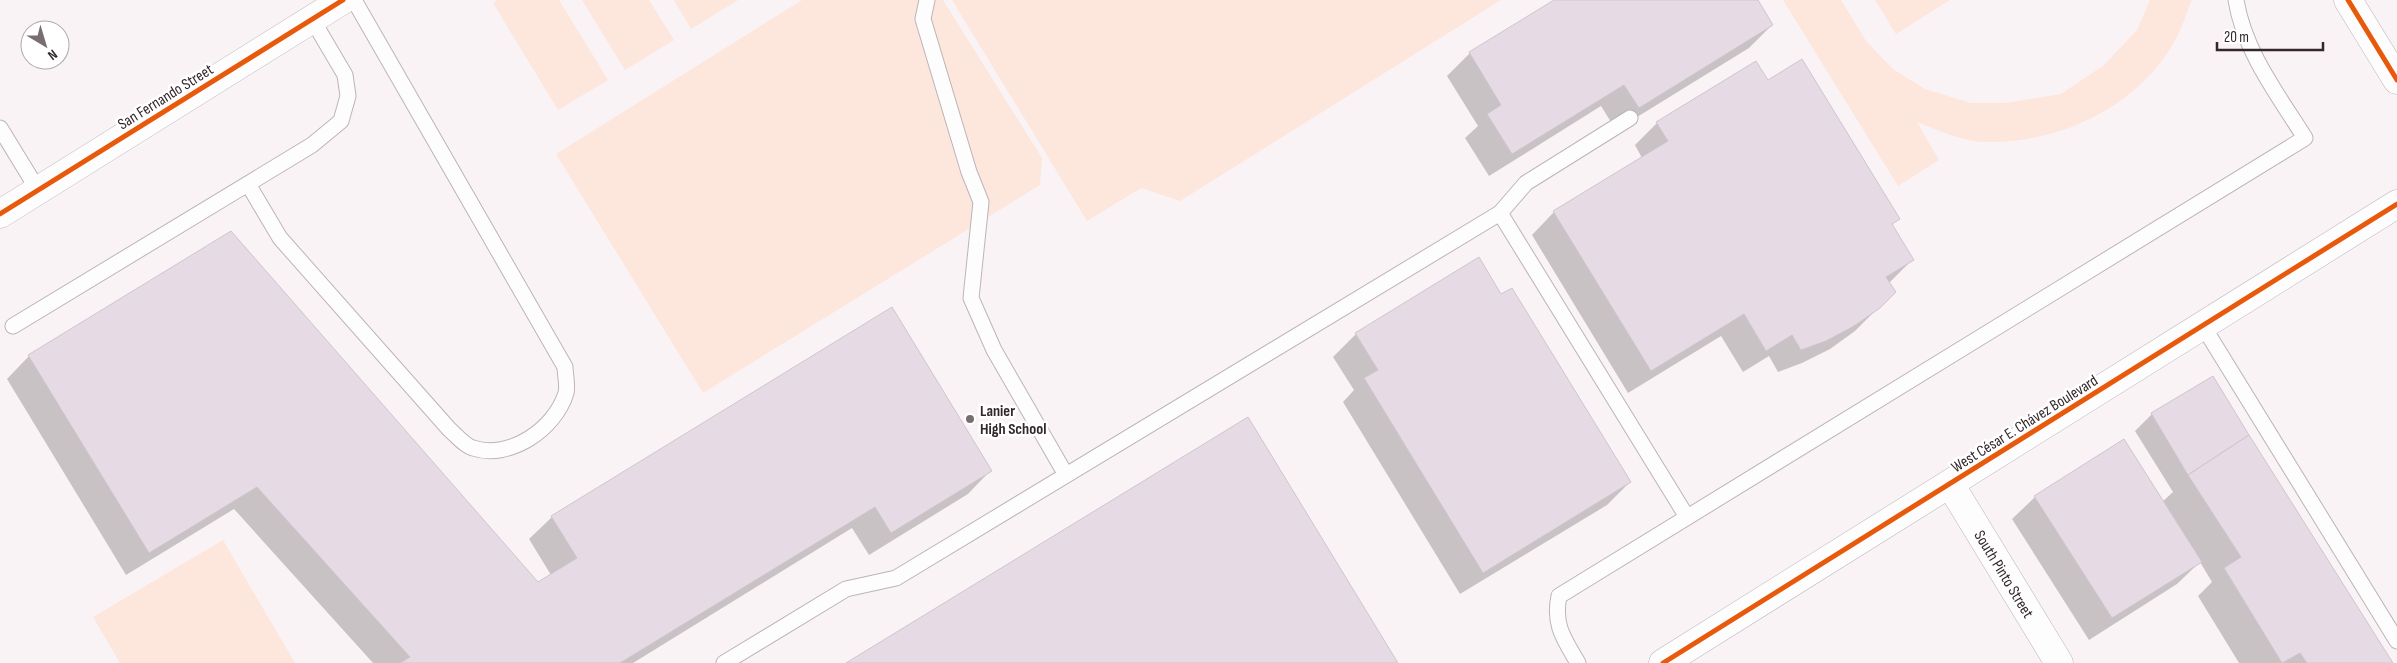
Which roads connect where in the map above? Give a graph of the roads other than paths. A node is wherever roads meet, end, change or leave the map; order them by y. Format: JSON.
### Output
{"nodes":[{"id":1,"x":343,"y":0,"type":"edge"},
{"id":2,"x":354,"y":0,"type":"edge"},
{"id":3,"x":927,"y":0,"type":"edge"},
{"id":4,"x":2236,"y":0,"type":"edge"},
{"id":5,"x":2348,"y":0,"type":"edge"},
{"id":6,"x":312,"y":19,"type":"junction"},
{"id":7,"x":2397,"y":80,"type":"edge"},
{"id":8,"x":1630,"y":118,"type":"dead end"},
{"id":9,"x":0,"y":128,"type":"edge"},
{"id":10,"x":248,"y":184,"type":"junction"},
{"id":11,"x":38,"y":190,"type":"junction"},
{"id":12,"x":2397,"y":204,"type":"edge"},
{"id":13,"x":1500,"y":213,"type":"junction"},
{"id":14,"x":0,"y":214,"type":"edge"},
{"id":15,"x":13,"y":326,"type":"dead end"},
{"id":16,"x":2203,"y":326,"type":"junction"},
{"id":17,"x":1066,"y":475,"type":"junction"},
{"id":18,"x":1950,"y":484,"type":"junction"},
{"id":19,"x":1687,"y":517,"type":"junction"},
{"id":20,"x":2397,"y":641,"type":"edge"},
{"id":21,"x":724,"y":663,"type":"edge"},
{"id":22,"x":1578,"y":663,"type":"edge"},
{"id":23,"x":1663,"y":663,"type":"edge"},
{"id":24,"x":2059,"y":663,"type":"edge"}],
"edges":[{"from":1,"to":6,"type":"street","name":"San Fernando Street"},
{"from":2,"to":10,"type":"lane"},
{"from":3,"to":17,"type":"lane"},
{"from":4,"to":19,"type":"lane"},
{"from":5,"to":7,"type":"street"},
{"from":6,"to":10,"type":"lane"},
{"from":6,"to":11,"type":"street","name":"San Fernando Street"},
{"from":8,"to":13,"type":"lane"},
{"from":9,"to":11,"type":"lane"},
{"from":10,"to":15,"type":"lane"},
{"from":11,"to":14,"type":"street","name":"San Fernando Street"},
{"from":12,"to":16,"type":"street","name":"West César E. Chávez Boulevard"},
{"from":13,"to":17,"type":"lane"},
{"from":13,"to":19,"type":"lane"},
{"from":16,"to":18,"type":"street","name":"West César E. Chávez Boulevard"},
{"from":16,"to":20,"type":"lane"},
{"from":17,"to":21,"type":"lane"},
{"from":18,"to":23,"type":"street","name":"West César E. Chávez Boulevard"},
{"from":18,"to":24,"type":"street","name":"South Pinto Street"},
{"from":19,"to":22,"type":"lane"}]}
